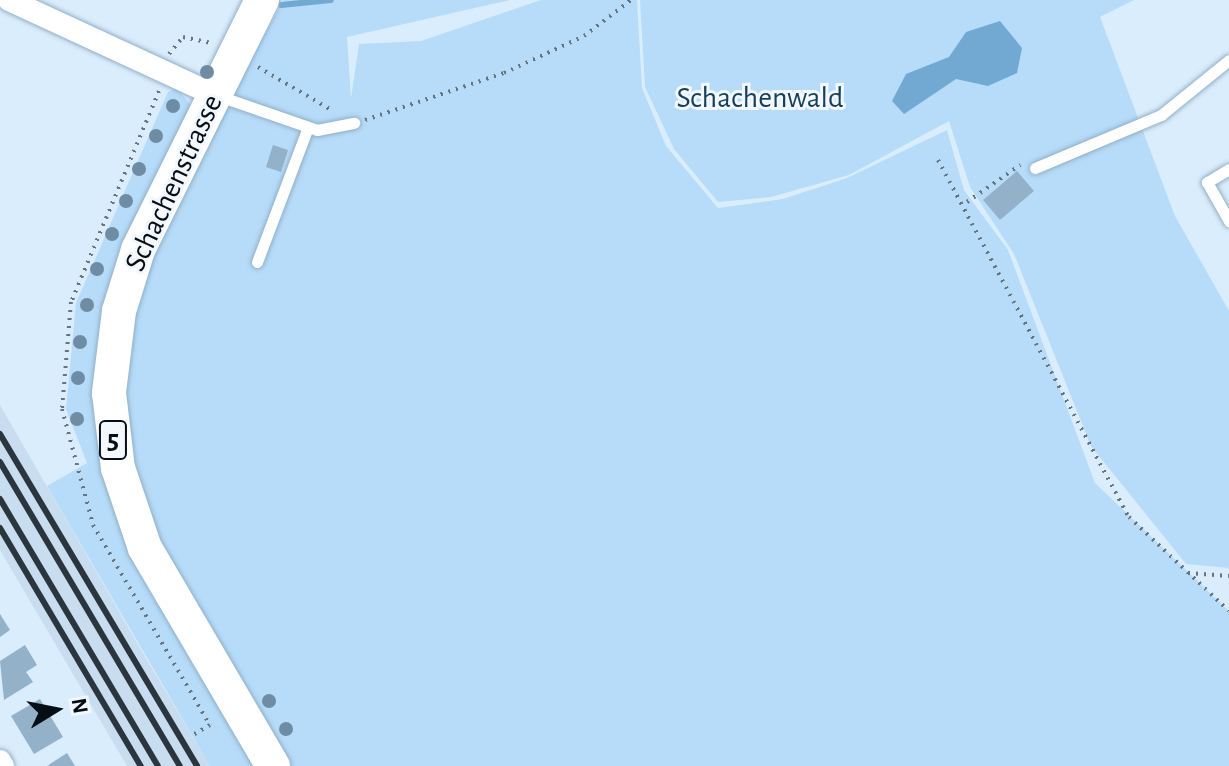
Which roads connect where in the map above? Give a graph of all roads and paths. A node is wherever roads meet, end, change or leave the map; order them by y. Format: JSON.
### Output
{"nodes":[{"id":1,"x":9,"y":0,"type":"edge"},
{"id":2,"x":262,"y":0,"type":"edge"},
{"id":3,"x":631,"y":0,"type":"edge"},
{"id":4,"x":220,"y":49,"type":"dead end"},
{"id":5,"x":1229,"y":60,"type":"edge"},
{"id":6,"x":250,"y":63,"type":"dead end"},
{"id":7,"x":158,"y":73,"type":"junction"},
{"id":8,"x":215,"y":95,"type":"junction"},
{"id":9,"x":354,"y":123,"type":"junction"},
{"id":10,"x":308,"y":127,"type":"junction"},
{"id":11,"x":938,"y":160,"type":"dead end"},
{"id":12,"x":1035,"y":168,"type":"joint"},
{"id":13,"x":1229,"y":169,"type":"edge"},
{"id":14,"x":967,"y":202,"type":"junction"},
{"id":15,"x":1229,"y":221,"type":"edge"},
{"id":16,"x":257,"y":262,"type":"dead end"},
{"id":17,"x":1185,"y":573,"type":"junction"},
{"id":18,"x":1229,"y":576,"type":"edge"},
{"id":19,"x":1229,"y":611,"type":"edge"},
{"id":20,"x":210,"y":725,"type":"dead end"},
{"id":21,"x":193,"y":735,"type":"dead end"},
{"id":22,"x":273,"y":766,"type":"edge"}],
"edges":[{"from":1,"to":7,"type":"street"},
{"from":2,"to":8,"type":"main road","name":"Schachenstrasse","number":"5"},
{"from":3,"to":9,"type":"path"},
{"from":4,"to":7,"type":"path"},
{"from":5,"to":12,"type":"lane"},
{"from":6,"to":9,"type":"path"},
{"from":7,"to":8,"type":"street"},
{"from":8,"to":10,"type":"lane"},
{"from":8,"to":22,"type":"main road","name":"Schachenstrasse","number":"5"},
{"from":9,"to":10,"type":"lane"},
{"from":10,"to":16,"type":"lane"},
{"from":11,"to":14,"type":"path"},
{"from":12,"to":14,"type":"path"},
{"from":13,"to":15,"type":"lane"},
{"from":14,"to":17,"type":"path"},
{"from":17,"to":18,"type":"path"},
{"from":17,"to":19,"type":"path"},
{"from":20,"to":21,"type":"path"}]}
